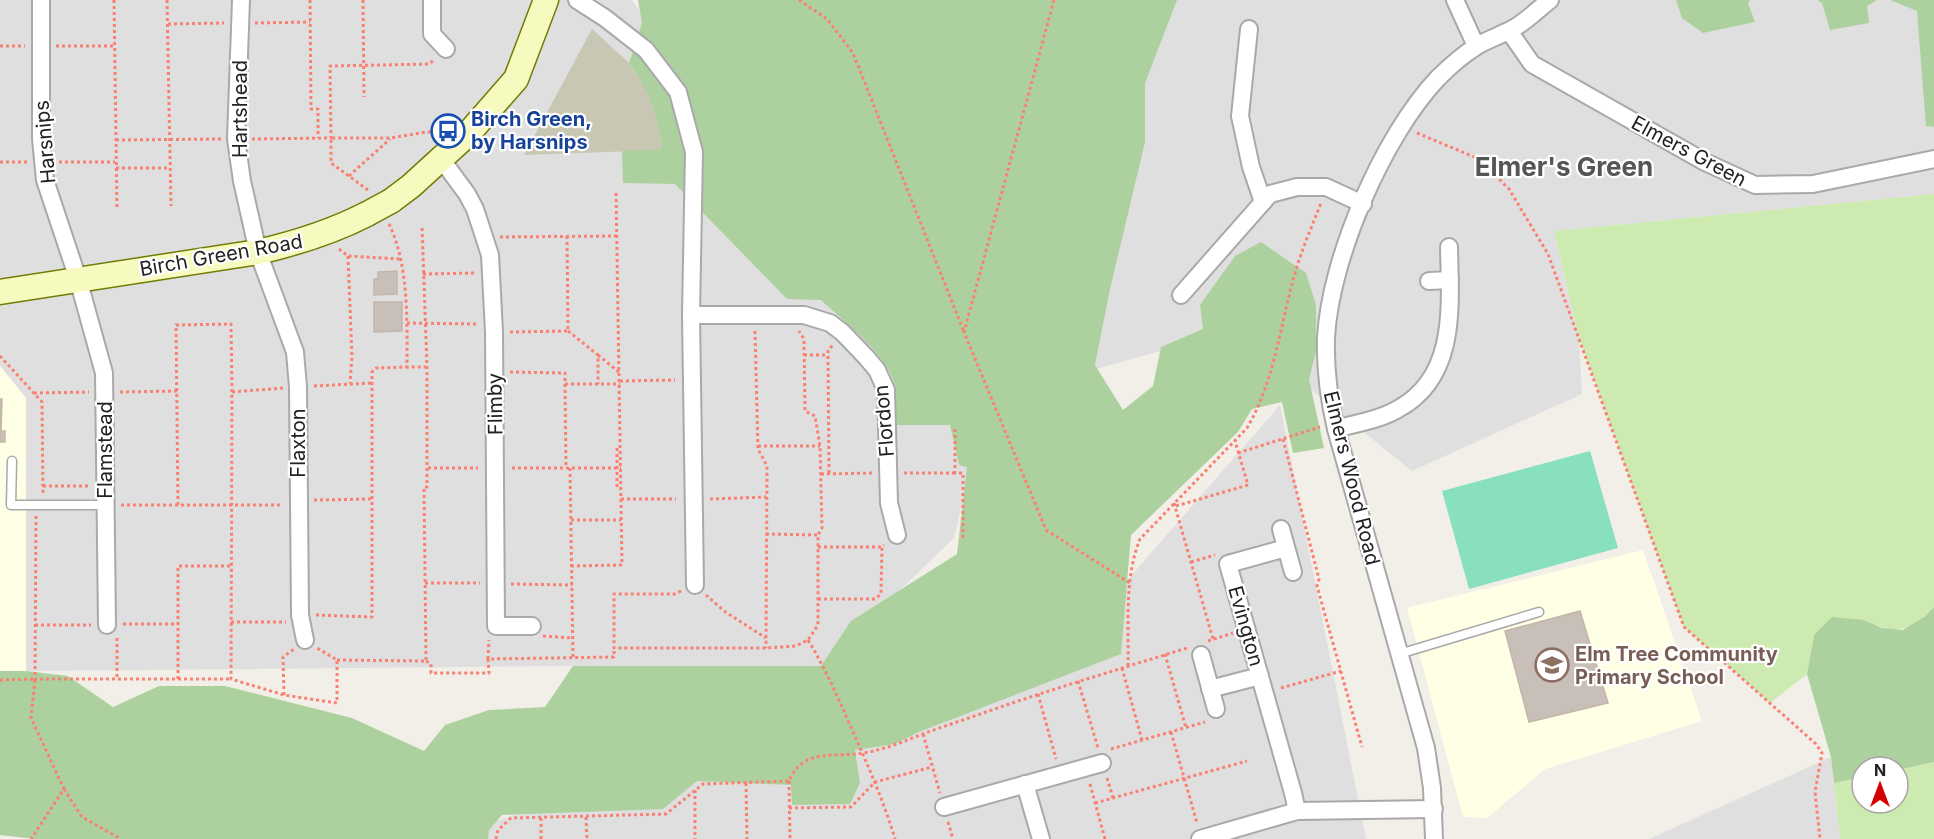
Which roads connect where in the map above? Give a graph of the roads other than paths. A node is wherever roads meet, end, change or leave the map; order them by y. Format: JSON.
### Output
{"nodes":[{"id":1,"x":41,"y":0,"type":"edge"},
{"id":2,"x":241,"y":0,"type":"edge"},
{"id":3,"x":432,"y":0,"type":"edge"},
{"id":4,"x":546,"y":0,"type":"edge"},
{"id":5,"x":577,"y":0,"type":"edge"},
{"id":6,"x":1455,"y":0,"type":"edge"},
{"id":7,"x":1550,"y":0,"type":"edge"},
{"id":8,"x":1249,"y":28,"type":"dead end"},
{"id":9,"x":1509,"y":30,"type":"junction"},
{"id":10,"x":1476,"y":46,"type":"junction"},
{"id":11,"x":446,"y":49,"type":"road end"},
{"id":12,"x":1934,"y":159,"type":"edge"},
{"id":13,"x":442,"y":160,"type":"junction"},
{"id":14,"x":1263,"y":202,"type":"junction"},
{"id":15,"x":1363,"y":204,"type":"junction"},
{"id":16,"x":1449,"y":247,"type":"dead end"},
{"id":17,"x":258,"y":252,"type":"junction"},
{"id":18,"x":78,"y":279,"type":"junction"},
{"id":19,"x":1450,"y":280,"type":"junction"},
{"id":20,"x":1429,"y":281,"type":"dead end"},
{"id":21,"x":0,"y":292,"type":"edge"},
{"id":22,"x":1181,"y":295,"type":"dead end"},
{"id":23,"x":692,"y":315,"type":"junction"},
{"id":24,"x":1336,"y":426,"type":"junction"},
{"id":25,"x":12,"y":461,"type":"dead end"},
{"id":26,"x":105,"y":506,"type":"junction"},
{"id":27,"x":1281,"y":528,"type":"dead end"},
{"id":28,"x":897,"y":535,"type":"road end"},
{"id":29,"x":1286,"y":548,"type":"junction"},
{"id":30,"x":1293,"y":572,"type":"dead end"},
{"id":31,"x":695,"y":585,"type":"road end"},
{"id":32,"x":1539,"y":612,"type":"dead end"},
{"id":33,"x":112,"y":624,"type":"road end"},
{"id":34,"x":532,"y":626,"type":"road end"},
{"id":35,"x":305,"y":640,"type":"road end"},
{"id":36,"x":1198,"y":648,"type":"road end"},
{"id":37,"x":1399,"y":654,"type":"junction"},
{"id":38,"x":1262,"y":684,"type":"junction"},
{"id":39,"x":1210,"y":689,"type":"junction"},
{"id":40,"x":1212,"y":715,"type":"road end"},
{"id":41,"x":1101,"y":757,"type":"road end"},
{"id":42,"x":1025,"y":784,"type":"junction"},
{"id":43,"x":944,"y":807,"type":"road end"},
{"id":44,"x":1434,"y":809,"type":"junction"},
{"id":45,"x":1297,"y":811,"type":"junction"},
{"id":46,"x":1041,"y":839,"type":"edge"},
{"id":47,"x":1201,"y":839,"type":"edge"},
{"id":48,"x":1434,"y":839,"type":"edge"}],
"edges":[{"from":1,"to":18,"type":"street","name":"Harsnips"},
{"from":2,"to":17,"type":"street","name":"Hartshead"},
{"from":3,"to":11,"type":"street"},
{"from":4,"to":13,"type":"street","name":"Birch Green Road"},
{"from":5,"to":23,"type":"street"},
{"from":6,"to":10,"type":"street"},
{"from":7,"to":9,"type":"street"},
{"from":8,"to":14,"type":"street"},
{"from":9,"to":10,"type":"street"},
{"from":9,"to":12,"type":"street","name":"Elmers Green"},
{"from":10,"to":15,"type":"street","name":"Elmers Wood Road"},
{"from":13,"to":17,"type":"street","name":"Birch Green Road","bridge":true},
{"from":13,"to":34,"type":"street","name":"Flimby"},
{"from":14,"to":15,"type":"street"},
{"from":14,"to":22,"type":"street"},
{"from":15,"to":24,"type":"street","name":"Elmers Wood Road"},
{"from":16,"to":19,"type":"street"},
{"from":17,"to":18,"type":"street","name":"Birch Green Road"},
{"from":17,"to":35,"type":"street","name":"Flaxton"},
{"from":18,"to":21,"type":"street","name":"Birch Green Road"},
{"from":18,"to":26,"type":"street","name":"Flamstead"},
{"from":19,"to":20,"type":"street"},
{"from":19,"to":24,"type":"street"},
{"from":23,"to":28,"type":"street","name":"Flordon"},
{"from":23,"to":31,"type":"street"},
{"from":24,"to":37,"type":"street","name":"Elmers Wood Road"},
{"from":25,"to":26,"type":"lane"},
{"from":26,"to":33,"type":"street","name":"Flamstead"},
{"from":27,"to":29,"type":"street"},
{"from":29,"to":30,"type":"street"},
{"from":29,"to":38,"type":"street","name":"Evington"},
{"from":32,"to":37,"type":"lane"},
{"from":36,"to":39,"type":"street"},
{"from":37,"to":44,"type":"street","name":"Elmers Wood Road"},
{"from":38,"to":39,"type":"street","name":"Evington"},
{"from":38,"to":45,"type":"street","name":"Evington"},
{"from":39,"to":40,"type":"street"},
{"from":41,"to":42,"type":"street"},
{"from":42,"to":43,"type":"street"},
{"from":42,"to":46,"type":"street"},
{"from":44,"to":45,"type":"street"},
{"from":44,"to":48,"type":"street","name":"Elmers Wood Road"},
{"from":45,"to":47,"type":"street"}]}
